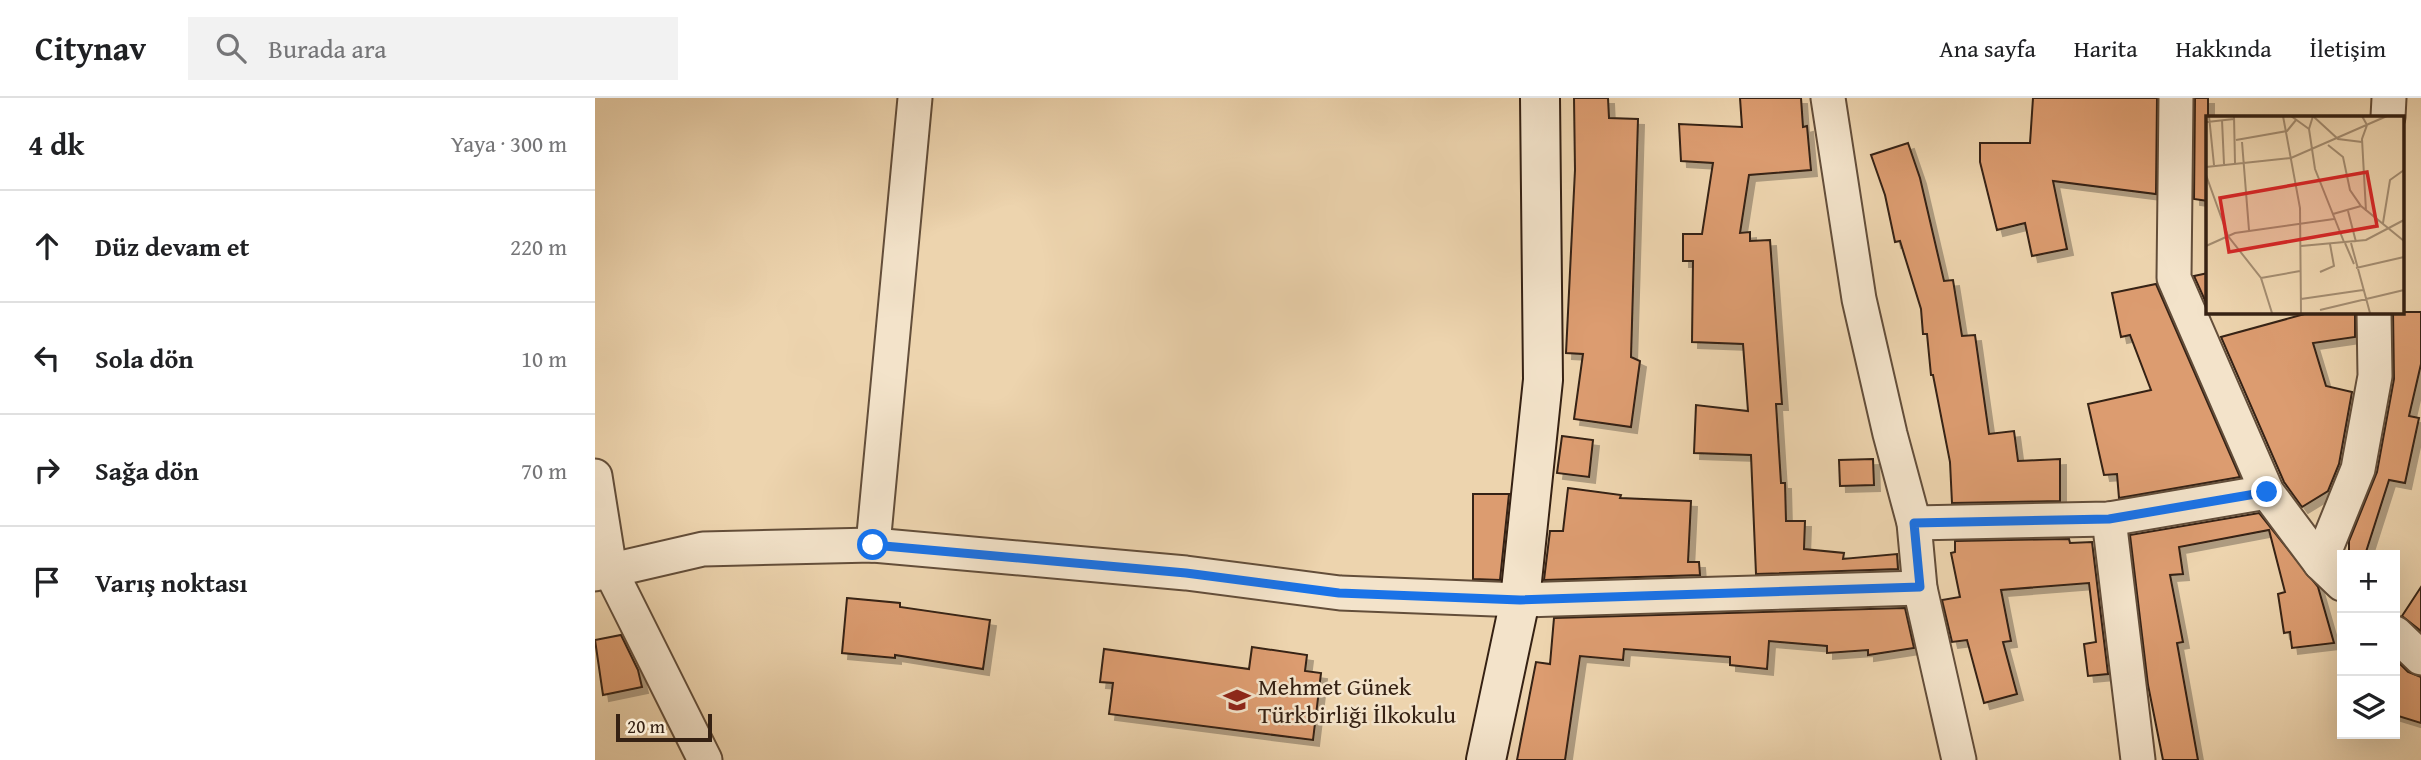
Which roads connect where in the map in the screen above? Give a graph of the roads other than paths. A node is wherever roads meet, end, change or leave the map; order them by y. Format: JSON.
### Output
{"nodes":[{"id":1,"x":915,"y":98,"type":"edge"},
{"id":2,"x":1540,"y":98,"type":"edge"},
{"id":3,"x":1828,"y":98,"type":"edge"},
{"id":4,"x":2176,"y":98,"type":"edge"},
{"id":5,"x":2389,"y":98,"type":"edge"},
{"id":6,"x":2388,"y":116,"type":"edge"},
{"id":7,"x":2374,"y":313,"type":"edge"},
{"id":8,"x":595,"y":476,"type":"edge"},
{"id":9,"x":2267,"y":492,"type":"junction"},
{"id":10,"x":2109,"y":519,"type":"junction"},
{"id":11,"x":1914,"y":523,"type":"junction"},
{"id":12,"x":873,"y":545,"type":"junction"},
{"id":13,"x":602,"y":572,"type":"edge"},
{"id":14,"x":2331,"y":573,"type":"edge"},
{"id":15,"x":1920,"y":587,"type":"junction"},
{"id":16,"x":1520,"y":600,"type":"junction"},
{"id":17,"x":2400,"y":638,"type":"edge"},
{"id":18,"x":2421,"y":657,"type":"edge"},
{"id":19,"x":705,"y":760,"type":"edge"},
{"id":20,"x":1486,"y":760,"type":"edge"},
{"id":21,"x":1959,"y":760,"type":"edge"},
{"id":22,"x":2139,"y":760,"type":"edge"}],
"edges":[{"from":1,"to":12,"type":"street"},
{"from":2,"to":16,"type":"street"},
{"from":3,"to":11,"type":"street"},
{"from":4,"to":9,"type":"street"},
{"from":5,"to":6,"type":"street"},
{"from":7,"to":14,"type":"street"},
{"from":8,"to":13,"type":"street"},
{"from":9,"to":10,"type":"street"},
{"from":9,"to":14,"type":"street"},
{"from":10,"to":11,"type":"street"},
{"from":10,"to":22,"type":"street"},
{"from":11,"to":15,"type":"street"},
{"from":12,"to":13,"type":"street"},
{"from":12,"to":16,"type":"street"},
{"from":13,"to":19,"type":"street"},
{"from":15,"to":16,"type":"street"},
{"from":15,"to":21,"type":"street"},
{"from":16,"to":20,"type":"street"},
{"from":17,"to":18,"type":"street"}]}
